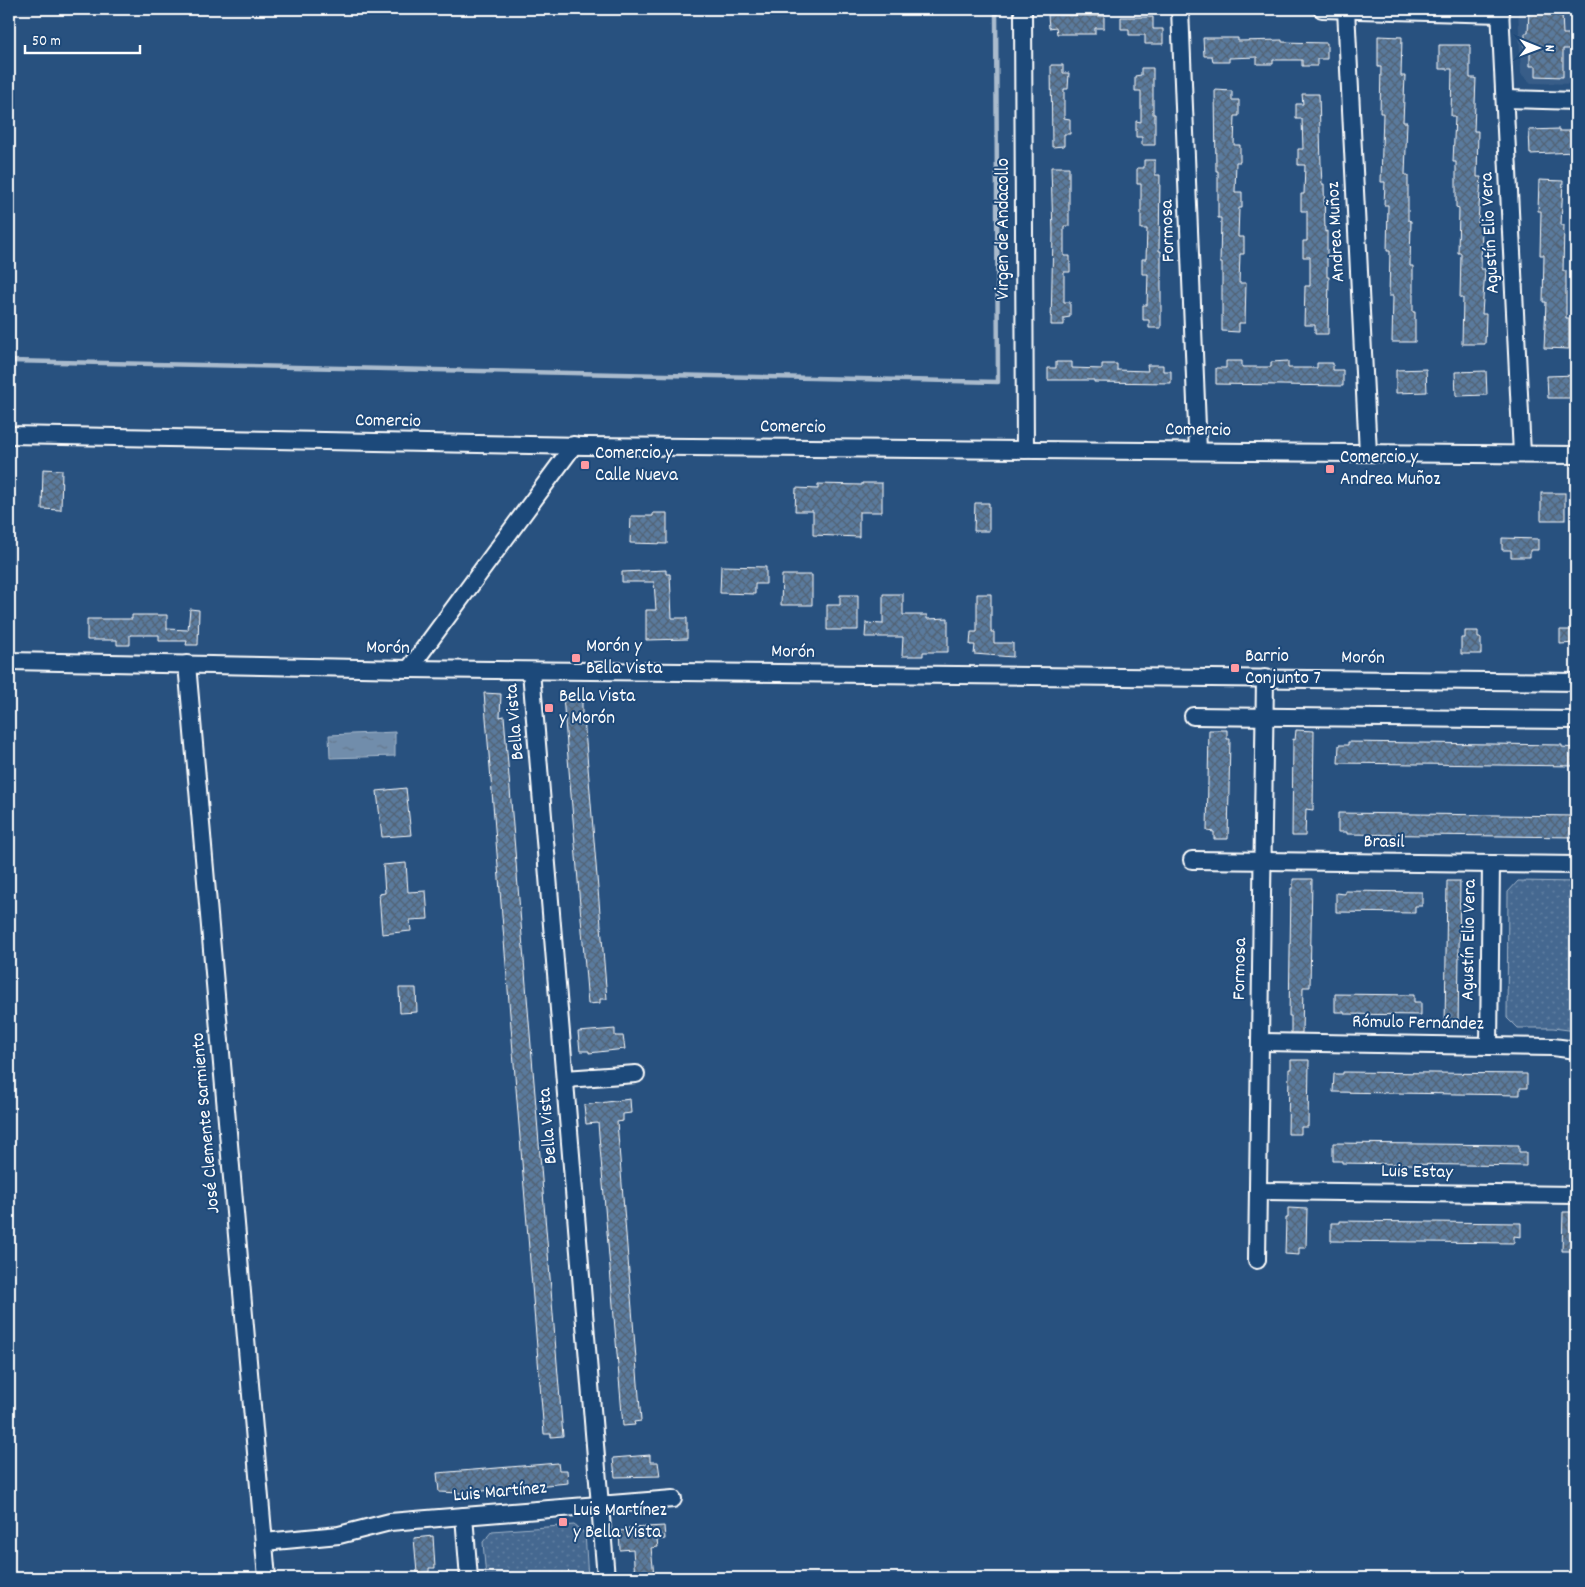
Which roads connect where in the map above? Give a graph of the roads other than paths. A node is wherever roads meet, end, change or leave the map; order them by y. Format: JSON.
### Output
{"nodes":[{"id":1,"x":1022,"y":9,"type":"edge"},
{"id":2,"x":1180,"y":9,"type":"edge"},
{"id":3,"x":1322,"y":9,"type":"edge"},
{"id":4,"x":1346,"y":9,"type":"edge"},
{"id":5,"x":1500,"y":11,"type":"edge"},
{"id":6,"x":1505,"y":99,"type":"junction"},
{"id":7,"x":1576,"y":100,"type":"edge"},
{"id":8,"x":9,"y":435,"type":"edge"},
{"id":9,"x":574,"y":446,"type":"junction"},
{"id":10,"x":1025,"y":450,"type":"junction"},
{"id":11,"x":1198,"y":451,"type":"junction"},
{"id":12,"x":1368,"y":453,"type":"junction"},
{"id":13,"x":1522,"y":454,"type":"junction"},
{"id":14,"x":1576,"y":455,"type":"edge"},
{"id":15,"x":9,"y":662,"type":"edge"},
{"id":16,"x":187,"y":664,"type":"junction"},
{"id":17,"x":409,"y":669,"type":"junction"},
{"id":18,"x":532,"y":670,"type":"junction"},
{"id":19,"x":1265,"y":678,"type":"junction"},
{"id":20,"x":1576,"y":682,"type":"edge"},
{"id":21,"x":1193,"y":716,"type":"dead end"},
{"id":22,"x":1264,"y":716,"type":"junction"},
{"id":23,"x":1576,"y":720,"type":"edge"},
{"id":24,"x":1192,"y":860,"type":"dead end"},
{"id":25,"x":1262,"y":861,"type":"junction"},
{"id":26,"x":1491,"y":864,"type":"junction"},
{"id":27,"x":1576,"y":865,"type":"edge"},
{"id":28,"x":1260,"y":1042,"type":"junction"},
{"id":29,"x":1489,"y":1046,"type":"junction"},
{"id":30,"x":1576,"y":1050,"type":"edge"},
{"id":31,"x":636,"y":1074,"type":"dead end"},
{"id":32,"x":565,"y":1079,"type":"junction"},
{"id":33,"x":1258,"y":1191,"type":"junction"},
{"id":34,"x":1576,"y":1195,"type":"edge"},
{"id":35,"x":1257,"y":1260,"type":"dead end"},
{"id":36,"x":673,"y":1499,"type":"dead end"},
{"id":37,"x":600,"y":1505,"type":"junction"},
{"id":38,"x":464,"y":1516,"type":"junction"},
{"id":39,"x":264,"y":1542,"type":"junction"},
{"id":40,"x":267,"y":1578,"type":"edge"},
{"id":41,"x":469,"y":1578,"type":"edge"},
{"id":42,"x":606,"y":1578,"type":"edge"}],
"edges":[{"from":1,"to":10,"type":"street","name":"Virgen de Andacollo"},
{"from":2,"to":11,"type":"street","name":"Formosa"},
{"from":3,"to":4,"type":"street"},
{"from":4,"to":5,"type":"street"},
{"from":4,"to":12,"type":"street","name":"Andrea Muñoz"},
{"from":5,"to":6,"type":"street","name":"Agustín Elio Vera"},
{"from":6,"to":7,"type":"street"},
{"from":6,"to":13,"type":"street","name":"Agustín Elio Vera"},
{"from":8,"to":9,"type":"street","name":"Comercio"},
{"from":9,"to":10,"type":"street","name":"Comercio"},
{"from":9,"to":17,"type":"street"},
{"from":10,"to":11,"type":"street","name":"Comercio"},
{"from":11,"to":12,"type":"street","name":"Comercio"},
{"from":12,"to":13,"type":"street","name":"Comercio"},
{"from":13,"to":14,"type":"street","name":"Comercio"},
{"from":15,"to":16,"type":"street","name":"Morón"},
{"from":16,"to":17,"type":"street","name":"Morón"},
{"from":16,"to":39,"type":"street","name":"José Clemente Sarmiento"},
{"from":17,"to":18,"type":"street","name":"Morón"},
{"from":18,"to":19,"type":"street","name":"Morón"},
{"from":18,"to":32,"type":"street","name":"Bella Vista"},
{"from":19,"to":20,"type":"street","name":"Morón"},
{"from":19,"to":22,"type":"street","name":"Formosa"},
{"from":21,"to":22,"type":"street"},
{"from":22,"to":23,"type":"street"},
{"from":22,"to":25,"type":"street","name":"Formosa"},
{"from":24,"to":25,"type":"street","name":"Brasil"},
{"from":25,"to":26,"type":"street","name":"Brasil"},
{"from":25,"to":28,"type":"street","name":"Formosa"},
{"from":26,"to":27,"type":"street","name":"Brasil"},
{"from":26,"to":29,"type":"street","name":"Agustín Elio Vera"},
{"from":28,"to":29,"type":"street","name":"Rómulo Fernández"},
{"from":28,"to":33,"type":"street","name":"Formosa"},
{"from":29,"to":30,"type":"street","name":"Rómulo Fernández"},
{"from":31,"to":32,"type":"street"},
{"from":32,"to":37,"type":"street","name":"Bella Vista"},
{"from":33,"to":34,"type":"street","name":"Luis Estay"},
{"from":33,"to":35,"type":"street","name":"Formosa"},
{"from":36,"to":37,"type":"street","name":"Luis Martínez"},
{"from":37,"to":38,"type":"street","name":"Luis Martínez"},
{"from":37,"to":42,"type":"street","name":"Bella Vista"},
{"from":38,"to":39,"type":"street","name":"Luis Martínez"},
{"from":38,"to":41,"type":"street"},
{"from":39,"to":40,"type":"street","name":"José Clemente Sarmiento"}]}
